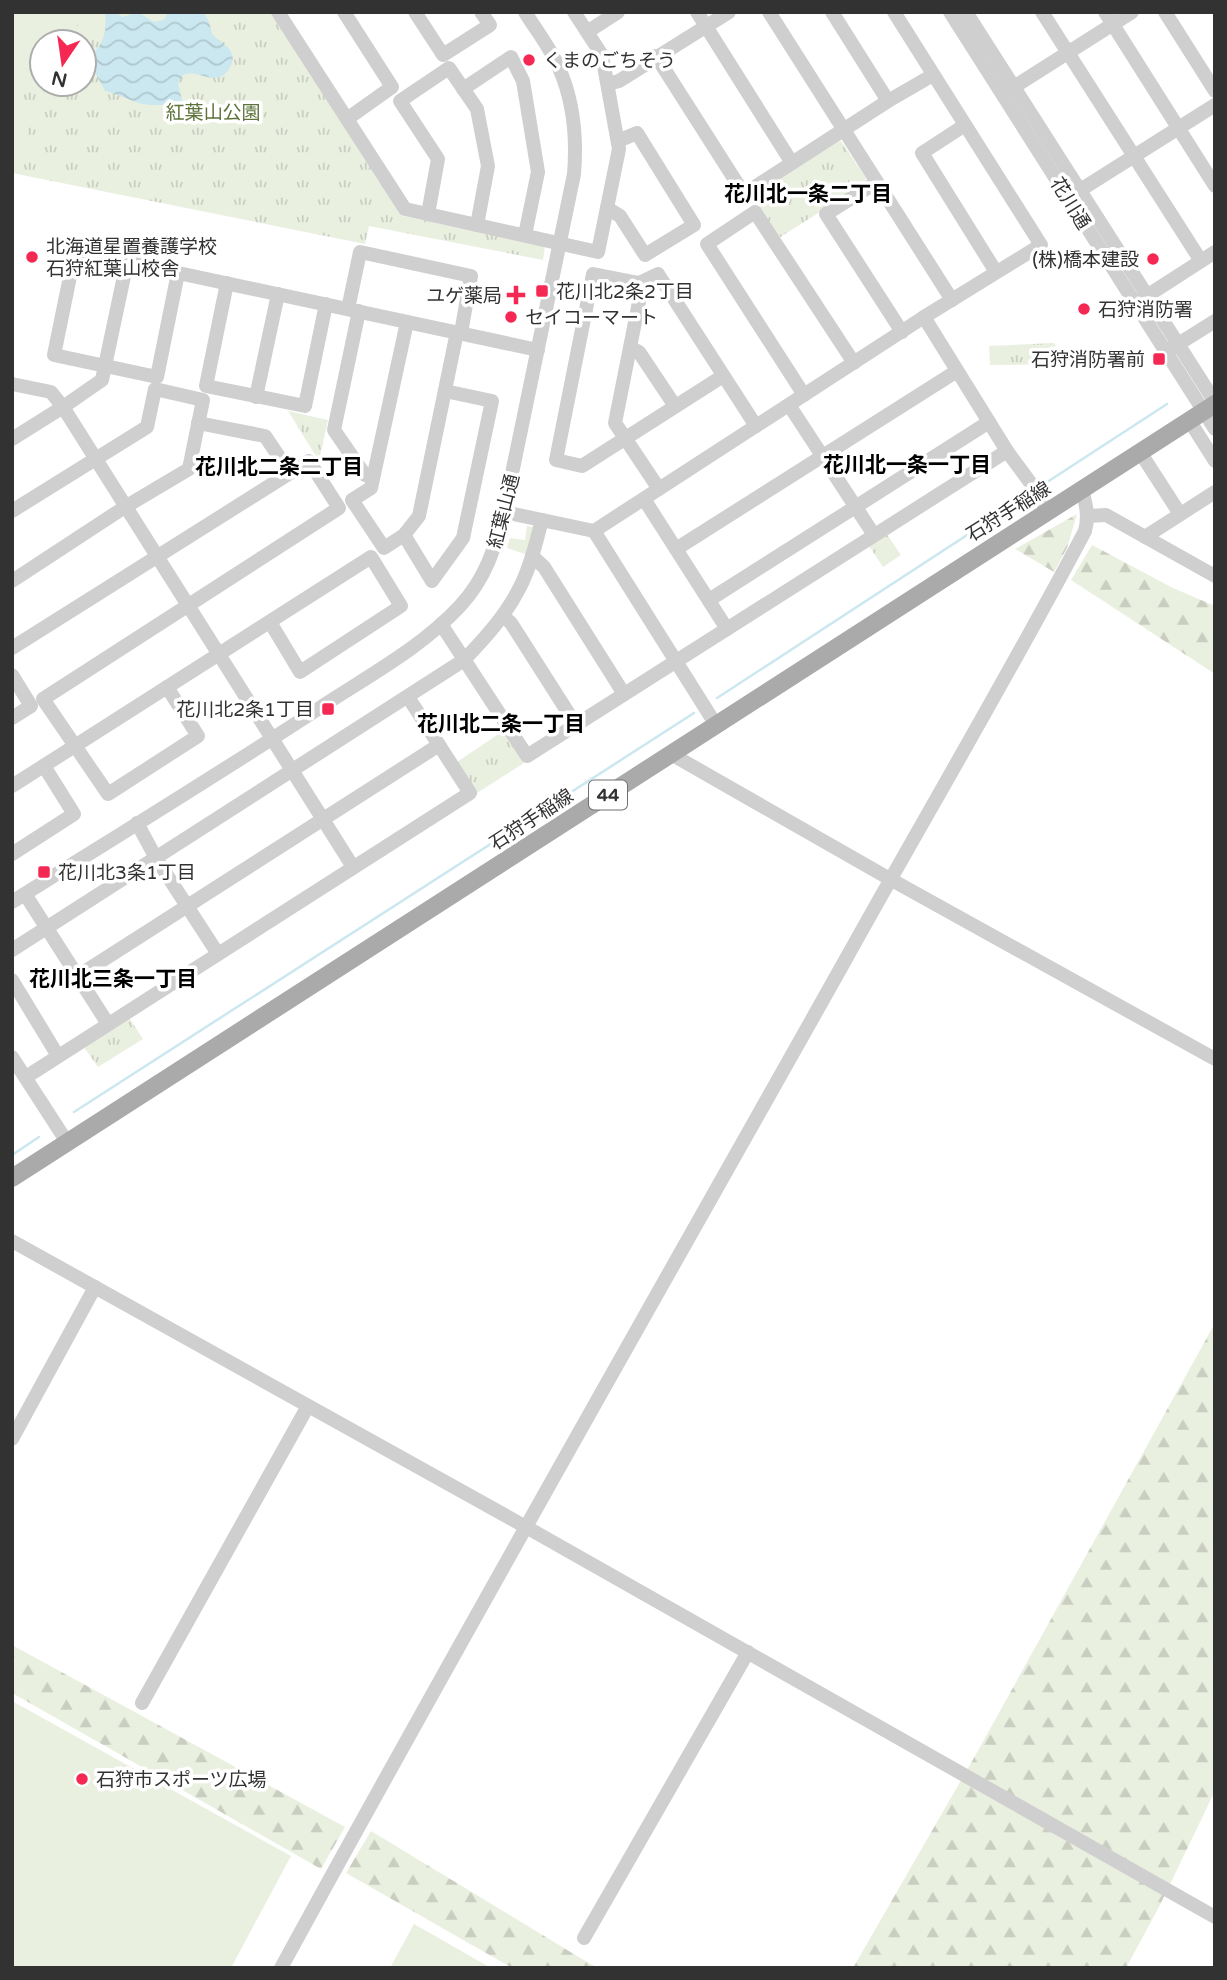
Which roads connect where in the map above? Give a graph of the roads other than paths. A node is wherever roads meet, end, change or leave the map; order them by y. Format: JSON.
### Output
{"nodes":[{"id":1,"x":278,"y":12,"type":"edge"},
{"id":2,"x":344,"y":12,"type":"edge"},
{"id":3,"x":415,"y":12,"type":"edge"},
{"id":4,"x":481,"y":12,"type":"edge"},
{"id":5,"x":525,"y":12,"type":"edge"},
{"id":6,"x":574,"y":12,"type":"edge"},
{"id":7,"x":618,"y":12,"type":"edge"},
{"id":8,"x":697,"y":12,"type":"edge"},
{"id":9,"x":729,"y":12,"type":"edge"},
{"id":10,"x":769,"y":12,"type":"edge"},
{"id":11,"x":832,"y":12,"type":"edge"},
{"id":12,"x":894,"y":12,"type":"edge"},
{"id":13,"x":950,"y":12,"type":"edge"},
{"id":14,"x":967,"y":12,"type":"edge"},
{"id":15,"x":1042,"y":12,"type":"edge"},
{"id":16,"x":1132,"y":12,"type":"edge"},
{"id":17,"x":1165,"y":12,"type":"edge"},
{"id":18,"x":1109,"y":18,"type":"edge"},
{"id":19,"x":706,"y":26,"type":"junction"},
{"id":20,"x":587,"y":32,"type":"junction"},
{"id":21,"x":1068,"y":53,"type":"junction"},
{"id":22,"x":656,"y":56,"type":"junction"},
{"id":23,"x":933,"y":75,"type":"junction"},
{"id":24,"x":608,"y":84,"type":"junction"},
{"id":25,"x":463,"y":89,"type":"junction"},
{"id":26,"x":1008,"y":91,"type":"junction"},
{"id":27,"x":1215,"y":91,"type":"edge"},
{"id":28,"x":888,"y":101,"type":"junction"},
{"id":29,"x":1215,"y":105,"type":"edge"},
{"id":30,"x":347,"y":120,"type":"junction"},
{"id":31,"x":965,"y":125,"type":"junction"},
{"id":32,"x":1179,"y":128,"type":"junction"},
{"id":33,"x":844,"y":130,"type":"junction"},
{"id":34,"x":618,"y":141,"type":"junction"},
{"id":35,"x":1135,"y":156,"type":"junction"},
{"id":36,"x":792,"y":163,"type":"junction"},
{"id":37,"x":877,"y":182,"type":"junction"},
{"id":38,"x":1215,"y":186,"type":"edge"},
{"id":39,"x":1074,"y":195,"type":"junction"},
{"id":40,"x":607,"y":208,"type":"junction"},
{"id":41,"x":428,"y":214,"type":"junction"},
{"id":42,"x":477,"y":225,"type":"junction"},
{"id":43,"x":525,"y":235,"type":"junction"},
{"id":44,"x":560,"y":243,"type":"junction"},
{"id":45,"x":1215,"y":252,"type":"edge"},
{"id":46,"x":1201,"y":261,"type":"junction"},
{"id":47,"x":127,"y":262,"type":"junction"},
{"id":48,"x":996,"y":272,"type":"junction"},
{"id":49,"x":178,"y":273,"type":"junction"},
{"id":50,"x":643,"y":282,"type":"junction"},
{"id":51,"x":227,"y":283,"type":"junction"},
{"id":52,"x":278,"y":294,"type":"junction"},
{"id":53,"x":952,"y":300,"type":"junction"},
{"id":54,"x":1141,"y":300,"type":"junction"},
{"id":55,"x":326,"y":304,"type":"junction"},
{"id":56,"x":353,"y":310,"type":"junction"},
{"id":57,"x":924,"y":317,"type":"junction"},
{"id":58,"x":1215,"y":321,"type":"edge"},
{"id":59,"x":407,"y":322,"type":"junction"},
{"id":60,"x":902,"y":332,"type":"junction"},
{"id":61,"x":459,"y":333,"type":"junction"},
{"id":62,"x":1178,"y":345,"type":"junction"},
{"id":63,"x":631,"y":348,"type":"junction"},
{"id":64,"x":538,"y":350,"type":"junction"},
{"id":65,"x":1165,"y":352,"type":"junction"},
{"id":66,"x":854,"y":363,"type":"junction"},
{"id":67,"x":105,"y":366,"type":"junction"},
{"id":68,"x":957,"y":371,"type":"junction"},
{"id":69,"x":723,"y":376,"type":"junction"},
{"id":70,"x":12,"y":384,"type":"edge"},
{"id":71,"x":445,"y":391,"type":"junction"},
{"id":72,"x":804,"y":395,"type":"junction"},
{"id":73,"x":256,"y":397,"type":"junction"},
{"id":74,"x":789,"y":405,"type":"junction"},
{"id":75,"x":63,"y":407,"type":"junction"},
{"id":76,"x":675,"y":407,"type":"junction"},
{"id":77,"x":1205,"y":409,"type":"edge"},
{"id":78,"x":989,"y":422,"type":"junction"},
{"id":79,"x":198,"y":423,"type":"junction"},
{"id":80,"x":756,"y":426,"type":"junction"},
{"id":81,"x":1215,"y":429,"type":"edge"},
{"id":82,"x":625,"y":438,"type":"junction"},
{"id":83,"x":12,"y":439,"type":"edge"},
{"id":84,"x":1007,"y":451,"type":"junction"},
{"id":85,"x":1140,"y":452,"type":"junction"},
{"id":86,"x":822,"y":456,"type":"junction"},
{"id":87,"x":94,"y":458,"type":"junction"},
{"id":88,"x":1215,"y":461,"type":"edge"},
{"id":89,"x":290,"y":473,"type":"junction"},
{"id":90,"x":373,"y":477,"type":"junction"},
{"id":91,"x":659,"y":489,"type":"junction"},
{"id":92,"x":1082,"y":490,"type":"junction"},
{"id":93,"x":1215,"y":492,"type":"edge"},
{"id":94,"x":1039,"y":498,"type":"junction"},
{"id":95,"x":644,"y":499,"type":"junction"},
{"id":96,"x":855,"y":506,"type":"junction"},
{"id":97,"x":125,"y":507,"type":"junction"},
{"id":98,"x":12,"y":511,"type":"edge"},
{"id":99,"x":504,"y":512,"type":"junction"},
{"id":100,"x":1181,"y":514,"type":"junction"},
{"id":101,"x":1087,"y":516,"type":"junction"},
{"id":102,"x":542,"y":520,"type":"junction"},
{"id":103,"x":594,"y":531,"type":"junction"},
{"id":104,"x":874,"y":535,"type":"junction"},
{"id":105,"x":404,"y":536,"type":"junction"},
{"id":106,"x":1145,"y":537,"type":"junction"},
{"id":107,"x":676,"y":549,"type":"junction"},
{"id":108,"x":532,"y":556,"type":"junction"},
{"id":109,"x":157,"y":558,"type":"junction"},
{"id":110,"x":1215,"y":576,"type":"edge"},
{"id":111,"x":12,"y":581,"type":"edge"},
{"id":112,"x":709,"y":600,"type":"junction"},
{"id":113,"x":187,"y":605,"type":"junction"},
{"id":114,"x":503,"y":616,"type":"junction"},
{"id":115,"x":270,"y":622,"type":"junction"},
{"id":116,"x":441,"y":624,"type":"junction"},
{"id":117,"x":727,"y":629,"type":"junction"},
{"id":118,"x":12,"y":648,"type":"edge"},
{"id":119,"x":218,"y":655,"type":"junction"},
{"id":120,"x":464,"y":660,"type":"junction"},
{"id":121,"x":679,"y":667,"type":"junction"},
{"id":122,"x":12,"y":675,"type":"edge"},
{"id":123,"x":167,"y":687,"type":"junction"},
{"id":124,"x":624,"y":694,"type":"junction"},
{"id":125,"x":408,"y":697,"type":"junction"},
{"id":126,"x":12,"y":718,"type":"edge"},
{"id":127,"x":711,"y":718,"type":"junction"},
{"id":128,"x":576,"y":725,"type":"junction"},
{"id":129,"x":271,"y":739,"type":"junction"},
{"id":130,"x":439,"y":745,"type":"junction"},
{"id":131,"x":75,"y":746,"type":"junction"},
{"id":132,"x":671,"y":754,"type":"junction"},
{"id":133,"x":44,"y":766,"type":"junction"},
{"id":134,"x":292,"y":771,"type":"junction"},
{"id":135,"x":12,"y":786,"type":"edge"},
{"id":136,"x":322,"y":819,"type":"junction"},
{"id":137,"x":137,"y":823,"type":"junction"},
{"id":138,"x":12,"y":854,"type":"edge"},
{"id":139,"x":156,"y":858,"type":"junction"},
{"id":140,"x":353,"y":867,"type":"junction"},
{"id":141,"x":890,"y":879,"type":"junction"},
{"id":142,"x":18,"y":898,"type":"edge"},
{"id":143,"x":187,"y":906,"type":"junction"},
{"id":144,"x":46,"y":928,"type":"junction"},
{"id":145,"x":12,"y":950,"type":"edge"},
{"id":146,"x":218,"y":954,"type":"junction"},
{"id":147,"x":78,"y":976,"type":"junction"},
{"id":148,"x":12,"y":980,"type":"edge"},
{"id":149,"x":108,"y":1024,"type":"junction"},
{"id":150,"x":58,"y":1056,"type":"junction"},
{"id":151,"x":13,"y":1059,"type":"edge"},
{"id":152,"x":1215,"y":1059,"type":"edge"},
{"id":153,"x":26,"y":1077,"type":"junction"},
{"id":154,"x":67,"y":1142,"type":"junction"},
{"id":155,"x":12,"y":1178,"type":"edge"},
{"id":156,"x":12,"y":1241,"type":"edge"},
{"id":157,"x":95,"y":1287,"type":"junction"},
{"id":158,"x":308,"y":1406,"type":"junction"},
{"id":159,"x":12,"y":1439,"type":"edge"},
{"id":160,"x":526,"y":1527,"type":"junction"},
{"id":161,"x":748,"y":1652,"type":"junction"},
{"id":162,"x":142,"y":1703,"type":"dead end"},
{"id":163,"x":1215,"y":1917,"type":"edge"},
{"id":164,"x":584,"y":1938,"type":"dead end"},
{"id":165,"x":281,"y":1968,"type":"edge"}],
"edges":[{"from":1,"to":30,"type":"street"},
{"from":2,"to":30,"type":"street"},
{"from":3,"to":4,"type":"street"},
{"from":5,"to":44,"type":"street","name":"紅葉山通"},
{"from":6,"to":20,"type":"street"},
{"from":7,"to":20,"type":"street"},
{"from":8,"to":19,"type":"street"},
{"from":9,"to":19,"type":"street"},
{"from":10,"to":33,"type":"street"},
{"from":11,"to":28,"type":"street"},
{"from":12,"to":23,"type":"street"},
{"from":13,"to":26,"type":"street","name":"花川通"},
{"from":14,"to":26,"type":"street","name":"花川通"},
{"from":15,"to":21,"type":"street"},
{"from":16,"to":18,"type":"street"},
{"from":17,"to":27,"type":"street"},
{"from":18,"to":21,"type":"street"},
{"from":18,"to":32,"type":"street"},
{"from":19,"to":22,"type":"street"},
{"from":19,"to":36,"type":"street"},
{"from":20,"to":24,"type":"street"},
{"from":21,"to":26,"type":"street"},
{"from":21,"to":35,"type":"street"},
{"from":22,"to":24,"type":"street"},
{"from":22,"to":36,"type":"street"},
{"from":23,"to":28,"type":"street"},
{"from":23,"to":31,"type":"street"},
{"from":24,"to":34,"type":"street"},
{"from":25,"to":41,"type":"street"},
{"from":25,"to":42,"type":"street"},
{"from":25,"to":43,"type":"street"},
{"from":26,"to":39,"type":"street","name":"花川通"},
{"from":28,"to":33,"type":"street"},
{"from":29,"to":32,"type":"street"},
{"from":30,"to":41,"type":"street"},
{"from":31,"to":48,"type":"street"},
{"from":31,"to":48,"type":"street"},
{"from":32,"to":35,"type":"street"},
{"from":32,"to":38,"type":"street"},
{"from":33,"to":36,"type":"street"},
{"from":33,"to":37,"type":"street"},
{"from":34,"to":40,"type":"street"},
{"from":34,"to":40,"type":"street"},
{"from":35,"to":39,"type":"street"},
{"from":35,"to":46,"type":"street"},
{"from":37,"to":53,"type":"street"},
{"from":37,"to":60,"type":"street"},
{"from":39,"to":54,"type":"street","name":"花川通"},
{"from":40,"to":44,"type":"street"},
{"from":41,"to":42,"type":"street"},
{"from":42,"to":43,"type":"street"},
{"from":43,"to":44,"type":"street"},
{"from":44,"to":64,"type":"street","name":"紅葉山通"},
{"from":45,"to":46,"type":"street"},
{"from":46,"to":54,"type":"street"},
{"from":47,"to":49,"type":"street"},
{"from":47,"to":67,"type":"street"},
{"from":47,"to":67,"type":"street"},
{"from":48,"to":53,"type":"street"},
{"from":49,"to":51,"type":"street"},
{"from":49,"to":67,"type":"street"},
{"from":50,"to":63,"type":"street"},
{"from":50,"to":69,"type":"street"},
{"from":50,"to":82,"type":"street"},
{"from":51,"to":52,"type":"street"},
{"from":51,"to":73,"type":"street"},
{"from":52,"to":55,"type":"street"},
{"from":52,"to":73,"type":"street"},
{"from":53,"to":57,"type":"street"},
{"from":54,"to":62,"type":"street","name":"花川通"},
{"from":54,"to":65,"type":"street","name":"花川通"},
{"from":55,"to":56,"type":"street"},
{"from":55,"to":73,"type":"street"},
{"from":56,"to":59,"type":"street"},
{"from":56,"to":61,"type":"street"},
{"from":56,"to":90,"type":"street"},
{"from":57,"to":60,"type":"street"},
{"from":57,"to":68,"type":"street"},
{"from":58,"to":62,"type":"street"},
{"from":59,"to":61,"type":"street"},
{"from":59,"to":90,"type":"street"},
{"from":60,"to":66,"type":"street"},
{"from":61,"to":64,"type":"street"},
{"from":61,"to":71,"type":"street"},
{"from":62,"to":65,"type":"street"},
{"from":62,"to":77,"type":"street","name":"花川通"},
{"from":63,"to":76,"type":"street"},
{"from":63,"to":82,"type":"street"},
{"from":64,"to":99,"type":"street","name":"紅葉山通"},
{"from":65,"to":77,"type":"street","name":"花川通"},
{"from":66,"to":72,"type":"street"},
{"from":66,"to":72,"type":"street"},
{"from":67,"to":75,"type":"street"},
{"from":68,"to":78,"type":"street"},
{"from":68,"to":86,"type":"street"},
{"from":69,"to":76,"type":"street"},
{"from":69,"to":80,"type":"street"},
{"from":70,"to":75,"type":"street"},
{"from":71,"to":105,"type":"street"},
{"from":71,"to":105,"type":"street"},
{"from":72,"to":74,"type":"street"},
{"from":74,"to":80,"type":"street"},
{"from":74,"to":86,"type":"street"},
{"from":75,"to":83,"type":"street"},
{"from":75,"to":87,"type":"street"},
{"from":76,"to":82,"type":"street"},
{"from":77,"to":81,"type":"street","name":"花川通"},
{"from":77,"to":85,"type":"main road","name":"石狩手稲線","number":"44"},
{"from":77,"to":88,"type":"street"},
{"from":78,"to":84,"type":"street"},
{"from":78,"to":96,"type":"street"},
{"from":79,"to":87,"type":"street"},
{"from":79,"to":89,"type":"street"},
{"from":79,"to":97,"type":"street"},
{"from":80,"to":91,"type":"street"},
{"from":82,"to":91,"type":"street"},
{"from":84,"to":94,"type":"street"},
{"from":84,"to":104,"type":"street"},
{"from":85,"to":92,"type":"main road","name":"石狩手稲線","number":"44"},
{"from":85,"to":100,"type":"street"},
{"from":86,"to":96,"type":"street"},
{"from":86,"to":107,"type":"street"},
{"from":87,"to":97,"type":"street"},
{"from":87,"to":98,"type":"street"},
{"from":89,"to":109,"type":"street"},
{"from":89,"to":113,"type":"street"},
{"from":90,"to":105,"type":"street"},
{"from":91,"to":95,"type":"street"},
{"from":92,"to":94,"type":"main road","name":"石狩手稲線","number":"44"},
{"from":92,"to":101,"type":"street"},
{"from":93,"to":100,"type":"street"},
{"from":94,"to":127,"type":"main road","name":"石狩手稲線","number":"44"},
{"from":95,"to":103,"type":"street"},
{"from":95,"to":107,"type":"street"},
{"from":96,"to":104,"type":"street"},
{"from":96,"to":112,"type":"street"},
{"from":97,"to":109,"type":"street"},
{"from":97,"to":111,"type":"street"},
{"from":99,"to":102,"type":"street"},
{"from":99,"to":116,"type":"street","name":"紅葉山通"},
{"from":100,"to":106,"type":"street"},
{"from":101,"to":106,"type":"street"},
{"from":101,"to":141,"type":"street"},
{"from":102,"to":103,"type":"street"},
{"from":102,"to":108,"type":"street"},
{"from":103,"to":121,"type":"street"},
{"from":104,"to":117,"type":"street"},
{"from":106,"to":110,"type":"street"},
{"from":107,"to":112,"type":"street"},
{"from":108,"to":114,"type":"street"},
{"from":108,"to":124,"type":"street"},
{"from":109,"to":113,"type":"street"},
{"from":109,"to":118,"type":"street"},
{"from":112,"to":117,"type":"street"},
{"from":113,"to":119,"type":"street"},
{"from":113,"to":131,"type":"street"},
{"from":114,"to":120,"type":"street"},
{"from":114,"to":128,"type":"street"},
{"from":115,"to":115,"type":"street"},
{"from":115,"to":119,"type":"street"},
{"from":116,"to":120,"type":"street"},
{"from":116,"to":129,"type":"street","name":"紅葉山通"},
{"from":117,"to":121,"type":"street"},
{"from":119,"to":123,"type":"street"},
{"from":119,"to":129,"type":"street"},
{"from":120,"to":125,"type":"street"},
{"from":120,"to":128,"type":"street"},
{"from":121,"to":124,"type":"street"},
{"from":121,"to":127,"type":"street"},
{"from":122,"to":126,"type":"street"},
{"from":123,"to":131,"type":"street"},
{"from":123,"to":131,"type":"street"},
{"from":124,"to":128,"type":"street"},
{"from":125,"to":130,"type":"street"},
{"from":125,"to":134,"type":"street"},
{"from":127,"to":132,"type":"main road","name":"石狩手稲線","number":"44"},
{"from":129,"to":134,"type":"street"},
{"from":129,"to":137,"type":"street","name":"紅葉山通"},
{"from":130,"to":136,"type":"street"},
{"from":130,"to":140,"type":"street"},
{"from":131,"to":133,"type":"street"},
{"from":132,"to":141,"type":"street"},
{"from":132,"to":154,"type":"main road","name":"石狩手稲線","number":"44"},
{"from":133,"to":135,"type":"street"},
{"from":133,"to":138,"type":"street"},
{"from":134,"to":136,"type":"street"},
{"from":134,"to":139,"type":"street"},
{"from":136,"to":140,"type":"street"},
{"from":136,"to":143,"type":"street"},
{"from":137,"to":139,"type":"street"},
{"from":137,"to":142,"type":"street","name":"紅葉山通"},
{"from":139,"to":143,"type":"street"},
{"from":139,"to":144,"type":"street"},
{"from":140,"to":146,"type":"street"},
{"from":141,"to":152,"type":"street"},
{"from":141,"to":160,"type":"street"},
{"from":142,"to":144,"type":"street"},
{"from":143,"to":146,"type":"street"},
{"from":143,"to":147,"type":"street"},
{"from":144,"to":145,"type":"street"},
{"from":144,"to":147,"type":"street"},
{"from":146,"to":149,"type":"street"},
{"from":147,"to":149,"type":"street"},
{"from":148,"to":150,"type":"street"},
{"from":149,"to":150,"type":"street"},
{"from":150,"to":153,"type":"street"},
{"from":151,"to":153,"type":"street"},
{"from":153,"to":154,"type":"street"},
{"from":154,"to":155,"type":"main road","name":"石狩手稲線","number":"44"},
{"from":156,"to":157,"type":"street"},
{"from":157,"to":158,"type":"street"},
{"from":157,"to":159,"type":"street"},
{"from":158,"to":160,"type":"street"},
{"from":158,"to":162,"type":"street"},
{"from":160,"to":161,"type":"street"},
{"from":160,"to":165,"type":"street"},
{"from":161,"to":163,"type":"street"},
{"from":161,"to":164,"type":"street"}]}
